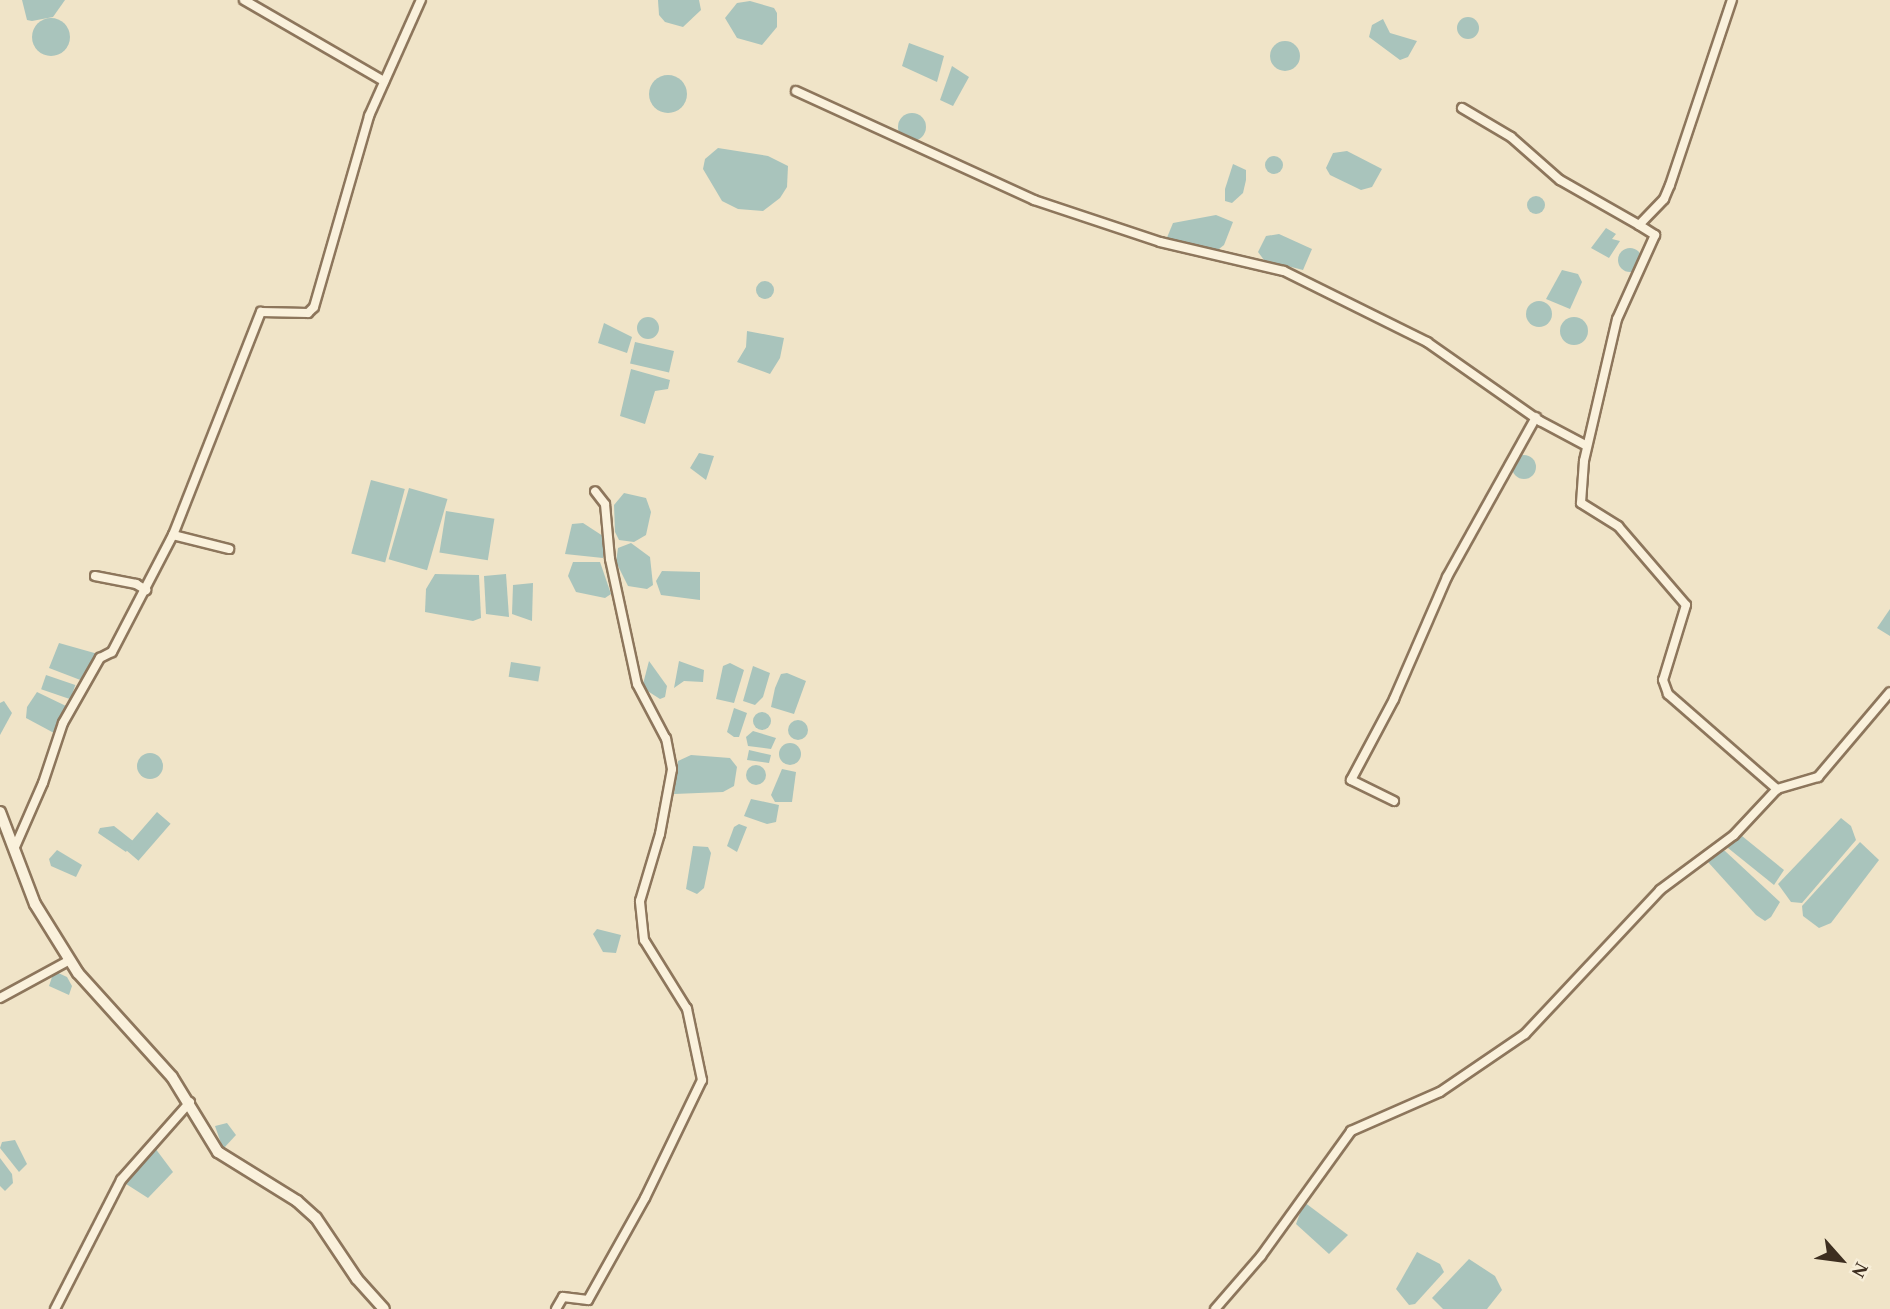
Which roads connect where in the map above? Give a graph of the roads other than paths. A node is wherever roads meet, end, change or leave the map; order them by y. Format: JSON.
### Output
{"nodes":[{"id":1,"x":244,"y":0,"type":"edge"},
{"id":2,"x":421,"y":0,"type":"edge"},
{"id":3,"x":1732,"y":0,"type":"edge"},
{"id":4,"x":384,"y":81,"type":"junction"},
{"id":5,"x":796,"y":91,"type":"dead end"},
{"id":6,"x":1462,"y":108,"type":"dead end"},
{"id":7,"x":1639,"y":225,"type":"junction"},
{"id":8,"x":1536,"y":417,"type":"junction"},
{"id":9,"x":1587,"y":446,"type":"junction"},
{"id":10,"x":595,"y":491,"type":"dead end"},
{"id":11,"x":173,"y":535,"type":"junction"},
{"id":12,"x":229,"y":549,"type":"dead end"},
{"id":13,"x":95,"y":576,"type":"dead end"},
{"id":14,"x":146,"y":590,"type":"junction"},
{"id":15,"x":1890,"y":692,"type":"edge"},
{"id":16,"x":1777,"y":789,"type":"junction"},
{"id":17,"x":1394,"y":801,"type":"dead end"},
{"id":18,"x":0,"y":812,"type":"edge"},
{"id":19,"x":15,"y":847,"type":"junction"},
{"id":20,"x":70,"y":960,"type":"junction"},
{"id":21,"x":0,"y":998,"type":"edge"},
{"id":22,"x":190,"y":1102,"type":"junction"},
{"id":23,"x":55,"y":1309,"type":"edge"},
{"id":24,"x":384,"y":1309,"type":"edge"},
{"id":25,"x":556,"y":1309,"type":"edge"},
{"id":26,"x":1215,"y":1309,"type":"edge"}],
"edges":[{"from":1,"to":4,"type":"street"},
{"from":2,"to":4,"type":"street"},
{"from":3,"to":7,"type":"street"},
{"from":4,"to":11,"type":"street"},
{"from":5,"to":8,"type":"street"},
{"from":6,"to":7,"type":"street"},
{"from":7,"to":9,"type":"street"},
{"from":8,"to":9,"type":"street"},
{"from":8,"to":17,"type":"street"},
{"from":9,"to":16,"type":"street"},
{"from":10,"to":25,"type":"street"},
{"from":11,"to":12,"type":"street"},
{"from":11,"to":14,"type":"street"},
{"from":13,"to":14,"type":"street"},
{"from":14,"to":19,"type":"street"},
{"from":15,"to":16,"type":"street"},
{"from":16,"to":26,"type":"street"},
{"from":18,"to":19,"type":"street"},
{"from":19,"to":20,"type":"street"},
{"from":20,"to":21,"type":"street"},
{"from":20,"to":22,"type":"street"},
{"from":22,"to":23,"type":"street"},
{"from":22,"to":24,"type":"street"}]}
